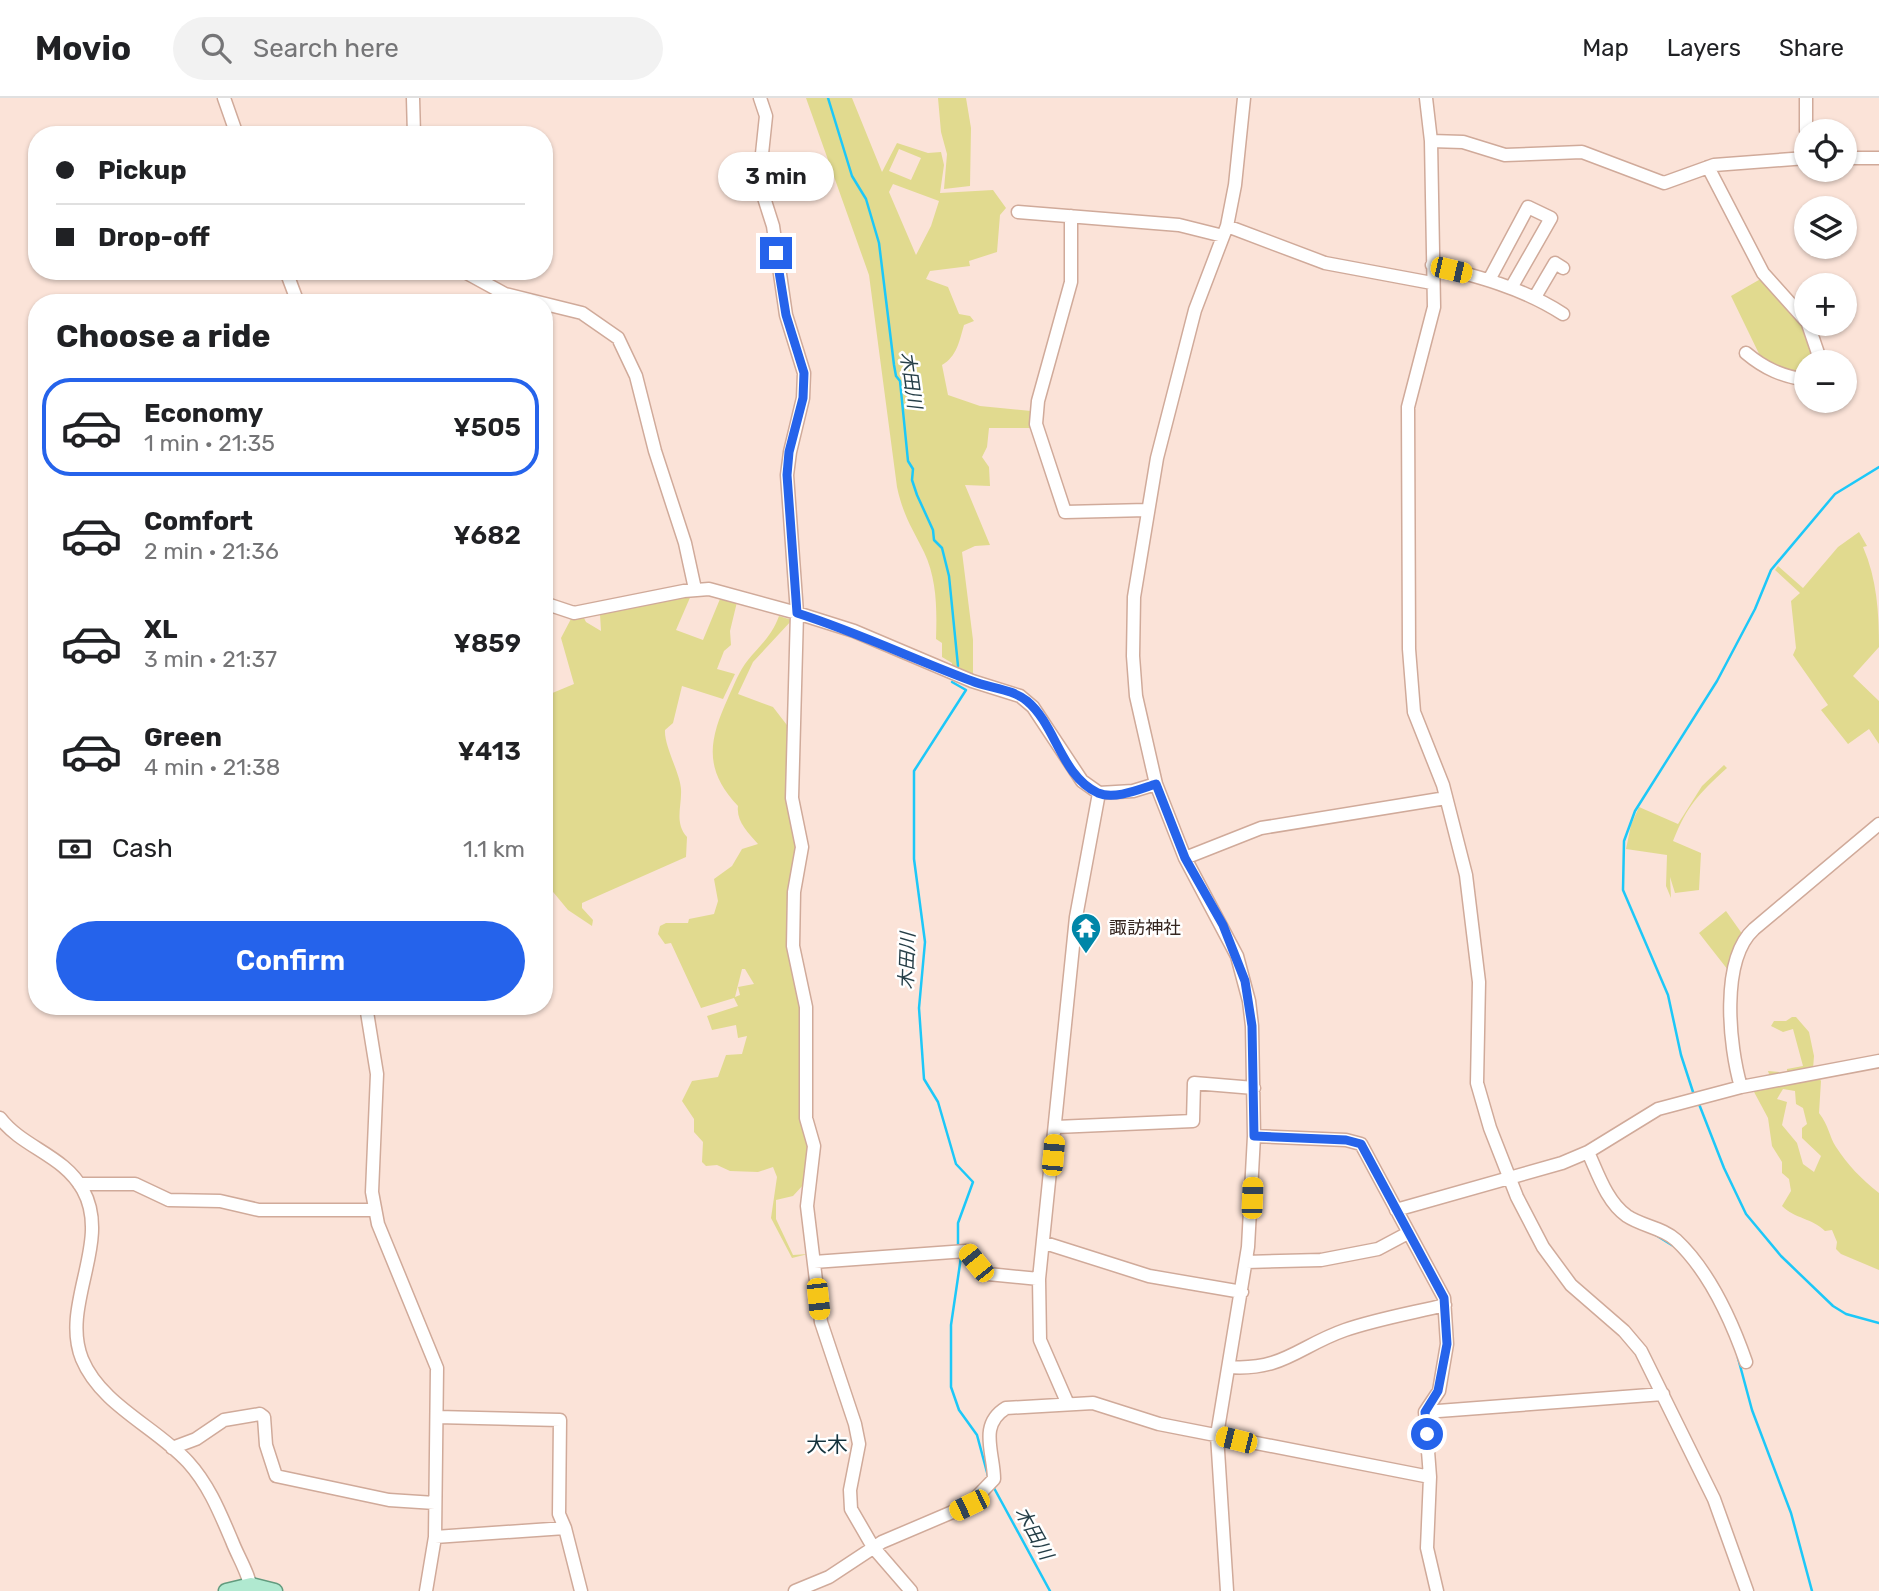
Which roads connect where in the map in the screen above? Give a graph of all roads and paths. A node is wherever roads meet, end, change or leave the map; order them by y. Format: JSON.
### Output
{"nodes":[{"id":1,"x":224,"y":98,"type":"edge"},
{"id":2,"x":413,"y":98,"type":"edge"},
{"id":3,"x":760,"y":98,"type":"edge"},
{"id":4,"x":1244,"y":98,"type":"edge"},
{"id":5,"x":1426,"y":98,"type":"edge"},
{"id":6,"x":1806,"y":98,"type":"edge"},
{"id":7,"x":1807,"y":119,"type":"edge"},
{"id":8,"x":234,"y":126,"type":"edge"},
{"id":9,"x":414,"y":126,"type":"edge"},
{"id":10,"x":1431,"y":141,"type":"junction"},
{"id":11,"x":1857,"y":158,"type":"edge"},
{"id":12,"x":1879,"y":158,"type":"edge"},
{"id":13,"x":1794,"y":159,"type":"edge"},
{"id":14,"x":1708,"y":167,"type":"junction"},
{"id":15,"x":1018,"y":212,"type":"dead end"},
{"id":16,"x":1071,"y":216,"type":"junction"},
{"id":17,"x":1225,"y":231,"type":"junction"},
{"id":18,"x":1432,"y":265,"type":"junction"},
{"id":19,"x":1563,"y":268,"type":"dead end"},
{"id":20,"x":479,"y":280,"type":"edge"},
{"id":21,"x":1489,"y":280,"type":"junction"},
{"id":22,"x":1432,"y":283,"type":"junction"},
{"id":23,"x":1511,"y":288,"type":"junction"},
{"id":24,"x":505,"y":294,"type":"edge"},
{"id":25,"x":1535,"y":297,"type":"junction"},
{"id":26,"x":553,"y":303,"type":"edge"},
{"id":27,"x":1794,"y":308,"type":"edge"},
{"id":28,"x":1563,"y":314,"type":"dead end"},
{"id":29,"x":1746,"y":353,"type":"dead end"},
{"id":30,"x":1794,"y":378,"type":"edge"},
{"id":31,"x":1147,"y":510,"type":"junction"},
{"id":32,"x":695,"y":589,"type":"junction"},
{"id":33,"x":553,"y":606,"type":"edge"},
{"id":34,"x":797,"y":613,"type":"junction"},
{"id":35,"x":1156,"y":784,"type":"junction"},
{"id":36,"x":1099,"y":793,"type":"junction"},
{"id":37,"x":1446,"y":798,"type":"junction"},
{"id":38,"x":1879,"y":824,"type":"edge"},
{"id":39,"x":1185,"y":858,"type":"junction"},
{"id":40,"x":367,"y":1015,"type":"edge"},
{"id":41,"x":1879,"y":1061,"type":"edge"},
{"id":42,"x":1741,"y":1087,"type":"junction"},
{"id":43,"x":1254,"y":1088,"type":"junction"},
{"id":44,"x":0,"y":1118,"type":"edge"},
{"id":45,"x":1056,"y":1127,"type":"junction"},
{"id":46,"x":1254,"y":1136,"type":"junction"},
{"id":47,"x":1588,"y":1152,"type":"junction"},
{"id":48,"x":1511,"y":1179,"type":"junction"},
{"id":49,"x":79,"y":1184,"type":"junction"},
{"id":50,"x":375,"y":1210,"type":"junction"},
{"id":51,"x":1396,"y":1210,"type":"junction"},
{"id":52,"x":1408,"y":1233,"type":"junction"},
{"id":53,"x":1045,"y":1243,"type":"junction"},
{"id":54,"x":814,"y":1262,"type":"junction"},
{"id":55,"x":1246,"y":1262,"type":"junction"},
{"id":56,"x":1040,"y":1279,"type":"junction"},
{"id":57,"x":1242,"y":1292,"type":"junction"},
{"id":58,"x":1445,"y":1305,"type":"junction"},
{"id":59,"x":1746,"y":1362,"type":"dead end"},
{"id":60,"x":1229,"y":1367,"type":"junction"},
{"id":61,"x":1663,"y":1394,"type":"junction"},
{"id":62,"x":1067,"y":1402,"type":"junction"},
{"id":63,"x":1425,"y":1412,"type":"junction"},
{"id":64,"x":437,"y":1417,"type":"junction"},
{"id":65,"x":1217,"y":1435,"type":"junction"},
{"id":66,"x":172,"y":1448,"type":"junction"},
{"id":67,"x":1430,"y":1477,"type":"junction"},
{"id":68,"x":435,"y":1503,"type":"junction"},
{"id":69,"x":565,"y":1528,"type":"junction"},
{"id":70,"x":435,"y":1537,"type":"junction"},
{"id":71,"x":873,"y":1547,"type":"junction"},
{"id":72,"x":251,"y":1588,"type":"edge"},
{"id":73,"x":226,"y":1591,"type":"edge"},
{"id":74,"x":275,"y":1591,"type":"edge"},
{"id":75,"x":426,"y":1591,"type":"edge"},
{"id":76,"x":581,"y":1591,"type":"edge"},
{"id":77,"x":795,"y":1591,"type":"edge"},
{"id":78,"x":911,"y":1591,"type":"edge"},
{"id":79,"x":1227,"y":1591,"type":"edge"},
{"id":80,"x":1437,"y":1591,"type":"edge"},
{"id":81,"x":1747,"y":1591,"type":"edge"}],
"edges":[{"from":1,"to":8,"type":"street"},
{"from":2,"to":9,"type":"street"},
{"from":3,"to":34,"type":"street"},
{"from":4,"to":17,"type":"street"},
{"from":5,"to":10,"type":"street"},
{"from":6,"to":7,"type":"street"},
{"from":10,"to":14,"type":"street"},
{"from":10,"to":18,"type":"street"},
{"from":11,"to":12,"type":"street"},
{"from":13,"to":14,"type":"street"},
{"from":14,"to":27,"type":"street"},
{"from":15,"to":16,"type":"street"},
{"from":16,"to":17,"type":"street"},
{"from":16,"to":31,"type":"street"},
{"from":17,"to":22,"type":"street"},
{"from":17,"to":31,"type":"street"},
{"from":18,"to":21,"type":"street"},
{"from":18,"to":22,"type":"street"},
{"from":19,"to":25,"type":"street"},
{"from":20,"to":24,"type":"street"},
{"from":21,"to":23,"type":"street"},
{"from":21,"to":23,"type":"street"},
{"from":22,"to":37,"type":"street"},
{"from":23,"to":25,"type":"street"},
{"from":25,"to":28,"type":"street"},
{"from":26,"to":32,"type":"street"},
{"from":29,"to":30,"type":"street"},
{"from":31,"to":35,"type":"street"},
{"from":32,"to":33,"type":"street"},
{"from":32,"to":34,"type":"street"},
{"from":34,"to":36,"type":"street"},
{"from":34,"to":54,"type":"street"},
{"from":35,"to":36,"type":"street"},
{"from":35,"to":39,"type":"street"},
{"from":36,"to":45,"type":"street"},
{"from":37,"to":39,"type":"street"},
{"from":37,"to":48,"type":"street"},
{"from":38,"to":42,"type":"street"},
{"from":39,"to":43,"type":"street"},
{"from":40,"to":50,"type":"street"},
{"from":41,"to":42,"type":"street"},
{"from":42,"to":47,"type":"street"},
{"from":43,"to":45,"type":"street"},
{"from":43,"to":46,"type":"street"},
{"from":44,"to":49,"type":"street"},
{"from":45,"to":53,"type":"street"},
{"from":46,"to":51,"type":"street"},
{"from":46,"to":55,"type":"street"},
{"from":47,"to":48,"type":"street"},
{"from":47,"to":59,"type":"street"},
{"from":48,"to":51,"type":"street"},
{"from":48,"to":61,"type":"street"},
{"from":49,"to":50,"type":"street"},
{"from":49,"to":66,"type":"street"},
{"from":50,"to":64,"type":"street"},
{"from":51,"to":52,"type":"street"},
{"from":52,"to":55,"type":"street"},
{"from":52,"to":58,"type":"street"},
{"from":53,"to":56,"type":"street"},
{"from":53,"to":57,"type":"street"},
{"from":54,"to":56,"type":"street"},
{"from":54,"to":71,"type":"street"},
{"from":55,"to":57,"type":"street"},
{"from":56,"to":62,"type":"street"},
{"from":57,"to":60,"type":"street"},
{"from":58,"to":60,"type":"street"},
{"from":58,"to":63,"type":"street"},
{"from":60,"to":65,"type":"street"},
{"from":61,"to":63,"type":"street"},
{"from":61,"to":81,"type":"street"},
{"from":62,"to":65,"type":"street"},
{"from":62,"to":71,"type":"street"},
{"from":63,"to":67,"type":"street"},
{"from":64,"to":68,"type":"street"},
{"from":64,"to":69,"type":"street"},
{"from":65,"to":67,"type":"street"},
{"from":65,"to":79,"type":"street"},
{"from":66,"to":68,"type":"street"},
{"from":66,"to":72,"type":"street"},
{"from":67,"to":80,"type":"street"},
{"from":68,"to":70,"type":"street"},
{"from":69,"to":70,"type":"street"},
{"from":69,"to":76,"type":"street"},
{"from":70,"to":75,"type":"street"},
{"from":71,"to":77,"type":"street"},
{"from":71,"to":78,"type":"street"},
{"from":72,"to":73,"type":"main road"},
{"from":72,"to":74,"type":"main road"}]}
